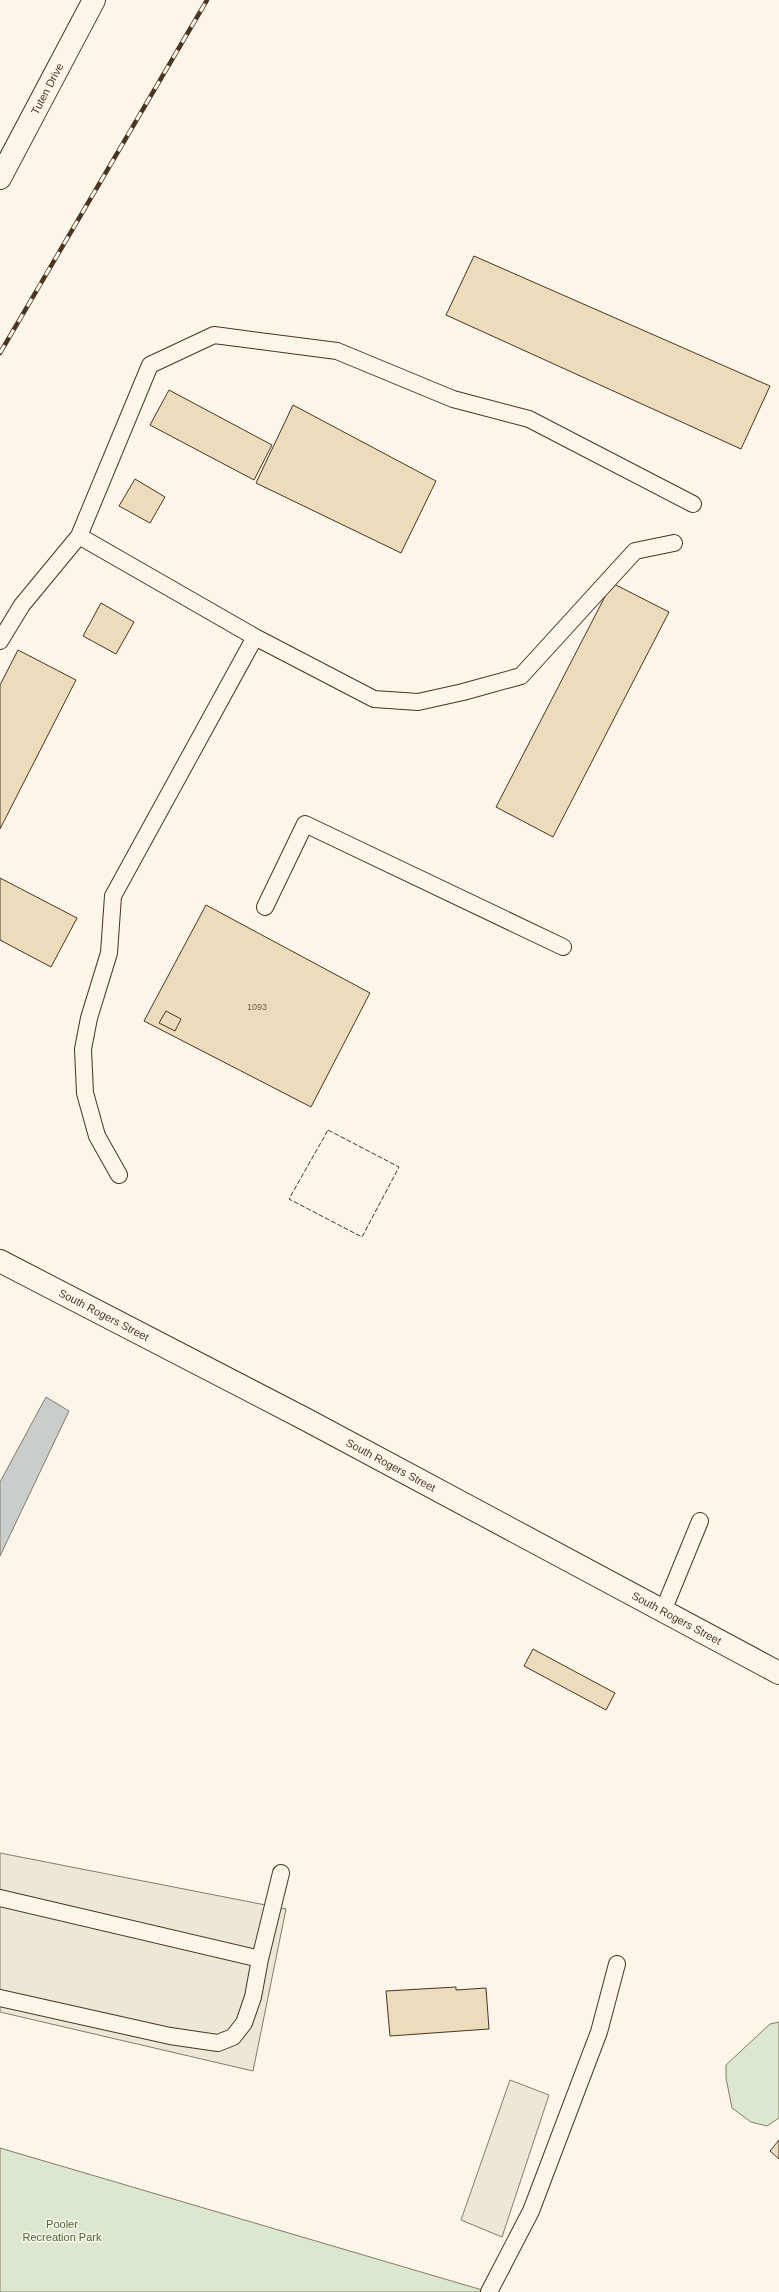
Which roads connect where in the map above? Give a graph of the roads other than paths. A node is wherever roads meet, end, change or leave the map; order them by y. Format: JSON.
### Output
{"nodes":[{"id":1,"x":94,"y":0,"type":"edge"},
{"id":2,"x":0,"y":178,"type":"edge"},
{"id":3,"x":693,"y":504,"type":"dead end"},
{"id":4,"x":79,"y":536,"type":"junction"},
{"id":5,"x":674,"y":543,"type":"dead end"},
{"id":6,"x":255,"y":637,"type":"junction"},
{"id":7,"x":0,"y":641,"type":"edge"},
{"id":8,"x":265,"y":907,"type":"dead end"},
{"id":9,"x":563,"y":947,"type":"dead end"},
{"id":10,"x":119,"y":1175,"type":"dead end"},
{"id":11,"x":0,"y":1261,"type":"edge"},
{"id":12,"x":700,"y":1522,"type":"dead end"},
{"id":13,"x":663,"y":1611,"type":"junction"},
{"id":14,"x":779,"y":1673,"type":"edge"},
{"id":15,"x":281,"y":1873,"type":"dead end"},
{"id":16,"x":0,"y":1898,"type":"edge"},
{"id":17,"x":260,"y":1959,"type":"junction"},
{"id":18,"x":617,"y":1964,"type":"dead end"},
{"id":19,"x":0,"y":1998,"type":"edge"},
{"id":20,"x":489,"y":2292,"type":"edge"}],
"edges":[{"from":1,"to":2,"type":"street","name":"Tuten Drive"},
{"from":3,"to":4,"type":"lane"},
{"from":4,"to":6,"type":"lane"},
{"from":4,"to":7,"type":"lane"},
{"from":5,"to":6,"type":"lane"},
{"from":6,"to":10,"type":"lane"},
{"from":8,"to":9,"type":"lane"},
{"from":11,"to":13,"type":"street","name":"South Rogers Street"},
{"from":12,"to":13,"type":"lane"},
{"from":13,"to":14,"type":"street","name":"South Rogers Street"},
{"from":15,"to":17,"type":"lane"},
{"from":16,"to":17,"type":"lane"},
{"from":17,"to":19,"type":"lane"},
{"from":18,"to":20,"type":"lane"}]}
